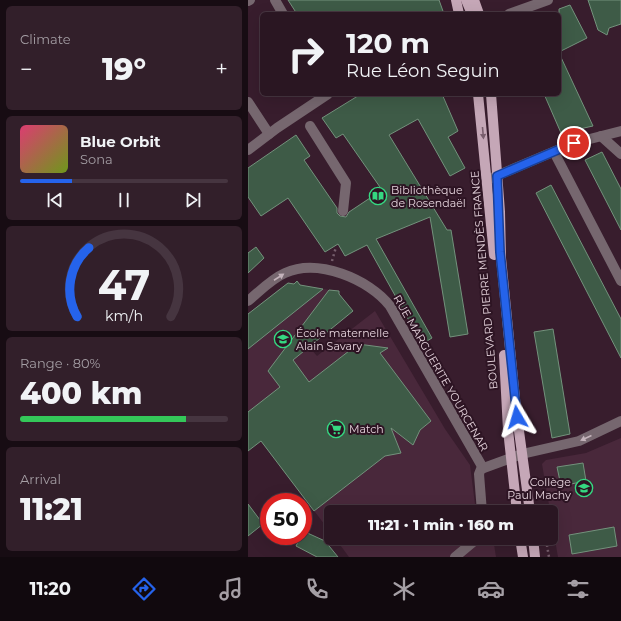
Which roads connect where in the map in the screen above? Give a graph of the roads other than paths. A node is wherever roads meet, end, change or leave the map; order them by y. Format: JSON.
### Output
{"nodes":[{"id":1,"x":275,"y":0,"type":"edge"},
{"id":2,"x":456,"y":0,"type":"edge"},
{"id":3,"x":466,"y":0,"type":"edge"},
{"id":4,"x":474,"y":0,"type":"edge"},
{"id":5,"x":548,"y":0,"type":"edge"},
{"id":6,"x":282,"y":12,"type":"edge"},
{"id":7,"x":459,"y":12,"type":"edge"},
{"id":8,"x":471,"y":12,"type":"edge"},
{"id":9,"x":478,"y":12,"type":"edge"},
{"id":10,"x":515,"y":12,"type":"edge"},
{"id":11,"x":325,"y":96,"type":"edge"},
{"id":12,"x":478,"y":96,"type":"edge"},
{"id":13,"x":485,"y":96,"type":"edge"},
{"id":14,"x":491,"y":96,"type":"edge"},
{"id":15,"x":248,"y":102,"type":"edge"},
{"id":16,"x":310,"y":126,"type":"dead end"},
{"id":17,"x":621,"y":131,"type":"edge"},
{"id":18,"x":269,"y":134,"type":"junction"},
{"id":19,"x":601,"y":136,"type":"junction"},
{"id":20,"x":494,"y":143,"type":"junction"},
{"id":21,"x":248,"y":150,"type":"edge"},
{"id":22,"x":554,"y":152,"type":"junction"},
{"id":23,"x":621,"y":154,"type":"edge"},
{"id":24,"x":497,"y":176,"type":"junction"},
{"id":25,"x":487,"y":179,"type":"junction"},
{"id":26,"x":343,"y":211,"type":"dead end"},
{"id":27,"x":621,"y":280,"type":"edge"},
{"id":28,"x":248,"y":301,"type":"edge"},
{"id":29,"x":621,"y":421,"type":"edge"},
{"id":30,"x":522,"y":454,"type":"junction"},
{"id":31,"x":511,"y":458,"type":"junction"},
{"id":32,"x":483,"y":468,"type":"junction"},
{"id":33,"x":481,"y":505,"type":"edge"},
{"id":34,"x":516,"y":505,"type":"edge"},
{"id":35,"x":529,"y":505,"type":"edge"},
{"id":36,"x":470,"y":545,"type":"edge"},
{"id":37,"x":521,"y":545,"type":"edge"},
{"id":38,"x":533,"y":545,"type":"edge"},
{"id":39,"x":455,"y":557,"type":"edge"},
{"id":40,"x":523,"y":557,"type":"edge"},
{"id":41,"x":535,"y":557,"type":"edge"}],
"edges":[{"from":1,"to":6,"type":"street"},
{"from":2,"to":7,"type":"main road"},
{"from":3,"to":8,"type":"main road"},
{"from":4,"to":9,"type":"main road"},
{"from":5,"to":10,"type":"street"},
{"from":11,"to":18,"type":"street"},
{"from":12,"to":25,"type":"main road","name":"BOULEVARD PIERRE MENDÈS FRANCE","one_way":true},
{"from":13,"to":20,"type":"main road","name":"BOULEVARD PIERRE MENDÈS FRANCE"},
{"from":14,"to":20,"type":"main road","name":"BOULEVARD PIERRE MENDÈS FRANCE"},
{"from":15,"to":18,"type":"street"},
{"from":16,"to":26,"type":"street"},
{"from":17,"to":19,"type":"street"},
{"from":18,"to":21,"type":"street"},
{"from":19,"to":22,"type":"street"},
{"from":19,"to":23,"type":"street"},
{"from":20,"to":24,"type":"main road","name":"BOULEVARD PIERRE MENDÈS FRANCE"},
{"from":22,"to":24,"type":"street"},
{"from":22,"to":27,"type":"street"},
{"from":24,"to":25,"type":"street"},
{"from":24,"to":30,"type":"main road","name":"BOULEVARD PIERRE MENDÈS FRANCE"},
{"from":25,"to":31,"type":"main road","name":"BOULEVARD PIERRE MENDÈS FRANCE"},
{"from":28,"to":32,"type":"street","name":"RUE MARGUERITE YOURCENAR","one_way":true},
{"from":29,"to":30,"type":"street","one_way":true},
{"from":30,"to":31,"type":"street"},
{"from":30,"to":35,"type":"main road","name":"BOULEVARD PIERRE MENDÈS FRANCE"},
{"from":31,"to":32,"type":"street"},
{"from":31,"to":34,"type":"main road","name":"BOULEVARD PIERRE MENDÈS FRANCE"},
{"from":32,"to":33,"type":"street"},
{"from":36,"to":39,"type":"street"},
{"from":37,"to":40,"type":"main road"},
{"from":38,"to":41,"type":"main road"}]}
